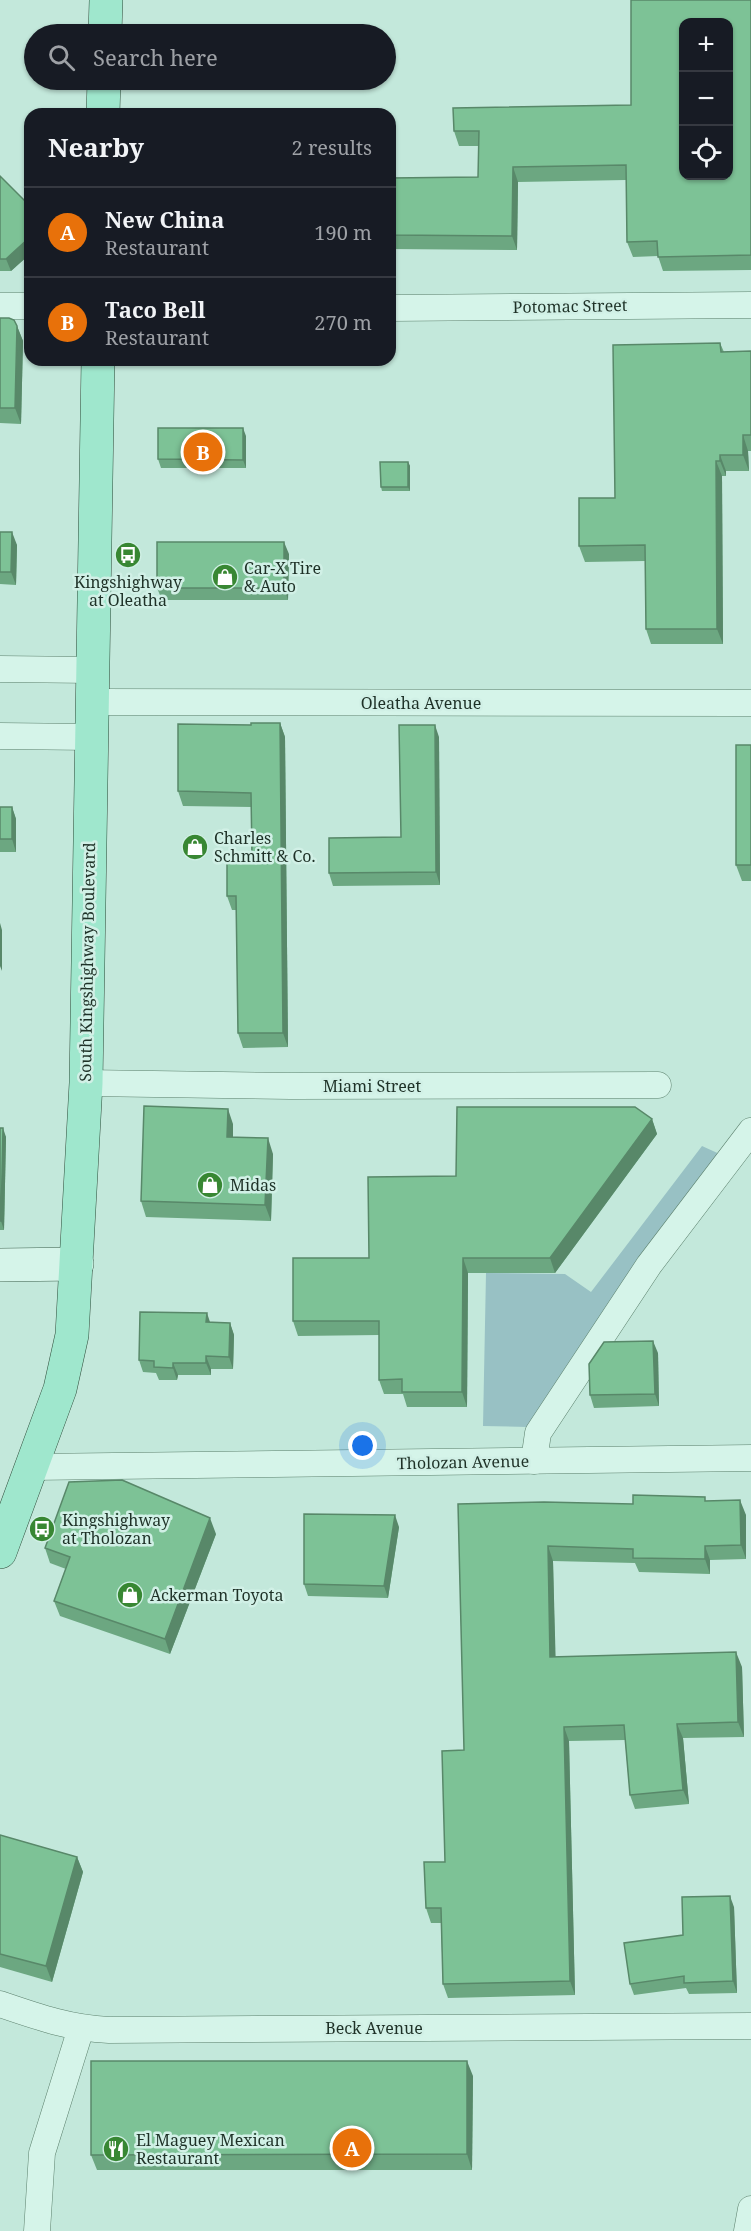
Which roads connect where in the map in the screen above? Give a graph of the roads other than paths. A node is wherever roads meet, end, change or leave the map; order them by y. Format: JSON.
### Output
{"nodes":[{"id":1,"x":106,"y":0,"type":"edge"},
{"id":2,"x":105,"y":24,"type":"edge"},
{"id":3,"x":104,"y":90,"type":"edge"},
{"id":4,"x":103,"y":108,"type":"edge"},
{"id":5,"x":751,"y":305,"type":"edge"},
{"id":6,"x":0,"y":306,"type":"edge"},
{"id":7,"x":24,"y":306,"type":"edge"},
{"id":8,"x":396,"y":308,"type":"edge"},
{"id":9,"x":98,"y":366,"type":"edge"},
{"id":10,"x":0,"y":669,"type":"edge"},
{"id":11,"x":92,"y":670,"type":"junction"},
{"id":12,"x":92,"y":702,"type":"junction"},
{"id":13,"x":751,"y":703,"type":"edge"},
{"id":14,"x":0,"y":736,"type":"edge"},
{"id":15,"x":91,"y":737,"type":"junction"},
{"id":16,"x":86,"y":1083,"type":"junction"},
{"id":17,"x":658,"y":1086,"type":"dead end"},
{"id":18,"x":751,"y":1131,"type":"edge"},
{"id":19,"x":77,"y":1264,"type":"junction"},
{"id":20,"x":0,"y":1265,"type":"edge"},
{"id":21,"x":751,"y":1458,"type":"edge"},
{"id":22,"x":534,"y":1461,"type":"junction"},
{"id":23,"x":32,"y":1467,"type":"junction"},
{"id":24,"x":0,"y":1552,"type":"edge"},
{"id":25,"x":0,"y":2004,"type":"edge"},
{"id":26,"x":751,"y":2026,"type":"edge"},
{"id":27,"x":81,"y":2028,"type":"junction"},
{"id":28,"x":751,"y":2209,"type":"edge"},
{"id":29,"x":37,"y":2231,"type":"edge"},
{"id":30,"x":747,"y":2231,"type":"edge"}],
"edges":[{"from":1,"to":2,"type":"main road"},
{"from":3,"to":4,"type":"main road"},
{"from":5,"to":8,"type":"street","name":"Potomac Street"},
{"from":6,"to":7,"type":"street"},
{"from":9,"to":11,"type":"main road","name":"South Kingshighway Boulevard"},
{"from":10,"to":11,"type":"street"},
{"from":11,"to":12,"type":"main road","name":"South Kingshighway Boulevard"},
{"from":12,"to":13,"type":"street","name":"Oleatha Avenue"},
{"from":12,"to":15,"type":"main road","name":"South Kingshighway Boulevard"},
{"from":14,"to":15,"type":"street"},
{"from":15,"to":16,"type":"main road","name":"South Kingshighway Boulevard"},
{"from":16,"to":17,"type":"street","name":"Miami Street"},
{"from":16,"to":19,"type":"main road","name":"South Kingshighway Boulevard"},
{"from":18,"to":22,"type":"street"},
{"from":19,"to":20,"type":"street"},
{"from":19,"to":23,"type":"main road","name":"South Kingshighway Boulevard"},
{"from":21,"to":22,"type":"street","name":"Tholozan Avenue"},
{"from":22,"to":23,"type":"street","name":"Tholozan Avenue"},
{"from":23,"to":24,"type":"main road","name":"South Kingshighway Boulevard"},
{"from":25,"to":27,"type":"street","name":"Beck Avenue"},
{"from":26,"to":27,"type":"street","name":"Beck Avenue"},
{"from":27,"to":29,"type":"street"},
{"from":28,"to":30,"type":"street"}]}
